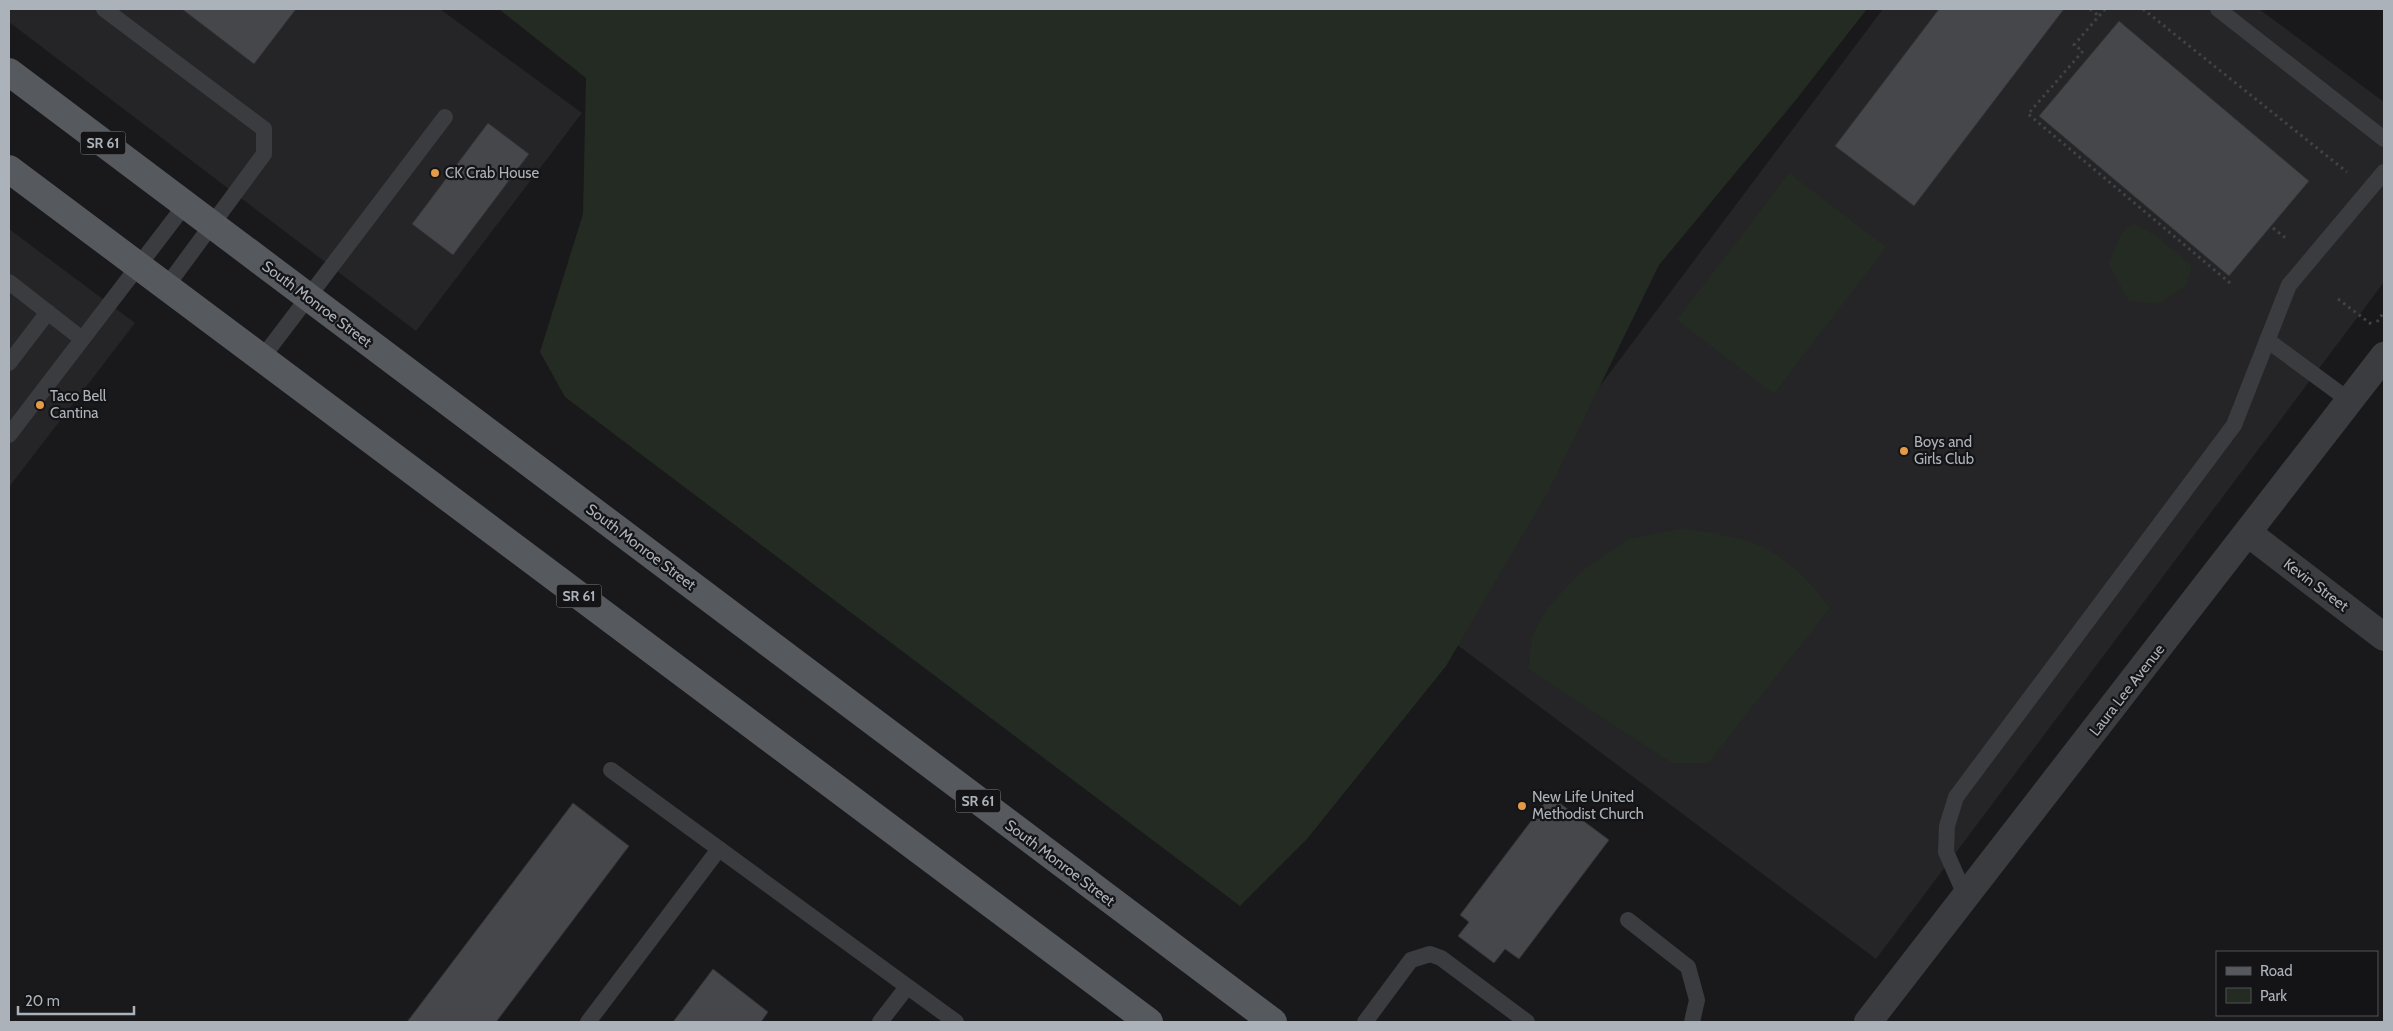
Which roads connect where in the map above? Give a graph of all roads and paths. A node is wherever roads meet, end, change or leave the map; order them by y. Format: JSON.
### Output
{"nodes":[{"id":1,"x":104,"y":9,"type":"edge"},
{"id":2,"x":2090,"y":9,"type":"edge"},
{"id":3,"x":2105,"y":9,"type":"edge"},
{"id":4,"x":2143,"y":9,"type":"edge"},
{"id":5,"x":2218,"y":9,"type":"edge"},
{"id":6,"x":2099,"y":16,"type":"junction"},
{"id":7,"x":9,"y":72,"type":"edge"},
{"id":8,"x":445,"y":117,"type":"dead end"},
{"id":9,"x":2384,"y":139,"type":"edge"},
{"id":10,"x":9,"y":169,"type":"edge"},
{"id":11,"x":2384,"y":172,"type":"edge"},
{"id":12,"x":2353,"y":176,"type":"dead end"},
{"id":13,"x":185,"y":205,"type":"junction"},
{"id":14,"x":212,"y":225,"type":"junction"},
{"id":15,"x":2273,"y":228,"type":"dead end"},
{"id":16,"x":2295,"y":246,"type":"dead end"},
{"id":17,"x":138,"y":266,"type":"junction"},
{"id":18,"x":9,"y":282,"type":"edge"},
{"id":19,"x":2230,"y":283,"type":"dead end"},
{"id":20,"x":166,"y":287,"type":"junction"},
{"id":21,"x":308,"y":297,"type":"junction"},
{"id":22,"x":2338,"y":299,"type":"dead end"},
{"id":23,"x":48,"y":312,"type":"junction"},
{"id":24,"x":2374,"y":326,"type":"dead end"},
{"id":25,"x":82,"y":339,"type":"junction"},
{"id":26,"x":2267,"y":340,"type":"junction"},
{"id":27,"x":2384,"y":356,"type":"edge"},
{"id":28,"x":262,"y":358,"type":"junction"},
{"id":29,"x":9,"y":363,"type":"edge"},
{"id":30,"x":2350,"y":401,"type":"junction"},
{"id":31,"x":9,"y":435,"type":"edge"},
{"id":32,"x":2248,"y":533,"type":"junction"},
{"id":33,"x":2384,"y":637,"type":"edge"},
{"id":34,"x":611,"y":770,"type":"dead end"},
{"id":35,"x":719,"y":849,"type":"junction"},
{"id":36,"x":1966,"y":897,"type":"junction"},
{"id":37,"x":1628,"y":920,"type":"dead end"},
{"id":38,"x":907,"y":986,"type":"junction"},
{"id":39,"x":588,"y":1022,"type":"edge"},
{"id":40,"x":880,"y":1022,"type":"edge"},
{"id":41,"x":956,"y":1022,"type":"edge"},
{"id":42,"x":1149,"y":1022,"type":"edge"},
{"id":43,"x":1273,"y":1022,"type":"edge"},
{"id":44,"x":1365,"y":1022,"type":"edge"},
{"id":45,"x":1527,"y":1022,"type":"edge"},
{"id":46,"x":1692,"y":1022,"type":"edge"},
{"id":47,"x":1868,"y":1022,"type":"edge"}],
"edges":[{"from":1,"to":14,"type":"lane"},
{"from":2,"to":6,"type":"path"},
{"from":3,"to":6,"type":"path"},
{"from":4,"to":12,"type":"path"},
{"from":5,"to":9,"type":"lane"},
{"from":6,"to":19,"type":"path"},
{"from":7,"to":13,"type":"main road","name":"South Monroe Street","number":"SR 61"},
{"from":8,"to":21,"type":"lane"},
{"from":10,"to":17,"type":"main road","number":"SR 61"},
{"from":11,"to":26,"type":"lane"},
{"from":13,"to":14,"type":"main road","name":"South Monroe Street","number":"SR 61"},
{"from":13,"to":17,"type":"lane"},
{"from":14,"to":20,"type":"lane"},
{"from":14,"to":21,"type":"main road","name":"South Monroe Street","number":"SR 61"},
{"from":15,"to":16,"type":"path"},
{"from":17,"to":20,"type":"main road","number":"SR 61"},
{"from":17,"to":25,"type":"lane"},
{"from":18,"to":23,"type":"lane"},
{"from":20,"to":28,"type":"main road","number":"SR 61"},
{"from":21,"to":28,"type":"lane"},
{"from":21,"to":43,"type":"main road","name":"South Monroe Street","number":"SR 61"},
{"from":22,"to":24,"type":"path"},
{"from":23,"to":25,"type":"lane"},
{"from":23,"to":29,"type":"lane"},
{"from":25,"to":31,"type":"lane"},
{"from":26,"to":30,"type":"lane"},
{"from":26,"to":36,"type":"lane"},
{"from":27,"to":30,"type":"street","name":"Laura Lee Avenue"},
{"from":28,"to":42,"type":"main road","number":"SR 61"},
{"from":30,"to":32,"type":"street","name":"Laura Lee Avenue"},
{"from":32,"to":33,"type":"street","name":"Kevin Street"},
{"from":32,"to":36,"type":"street","name":"Laura Lee Avenue"},
{"from":34,"to":35,"type":"lane"},
{"from":35,"to":38,"type":"lane"},
{"from":35,"to":39,"type":"lane"},
{"from":36,"to":47,"type":"street","name":"Laura Lee Avenue"},
{"from":37,"to":46,"type":"lane"},
{"from":38,"to":40,"type":"lane"},
{"from":38,"to":41,"type":"lane"},
{"from":44,"to":45,"type":"lane"}]}
